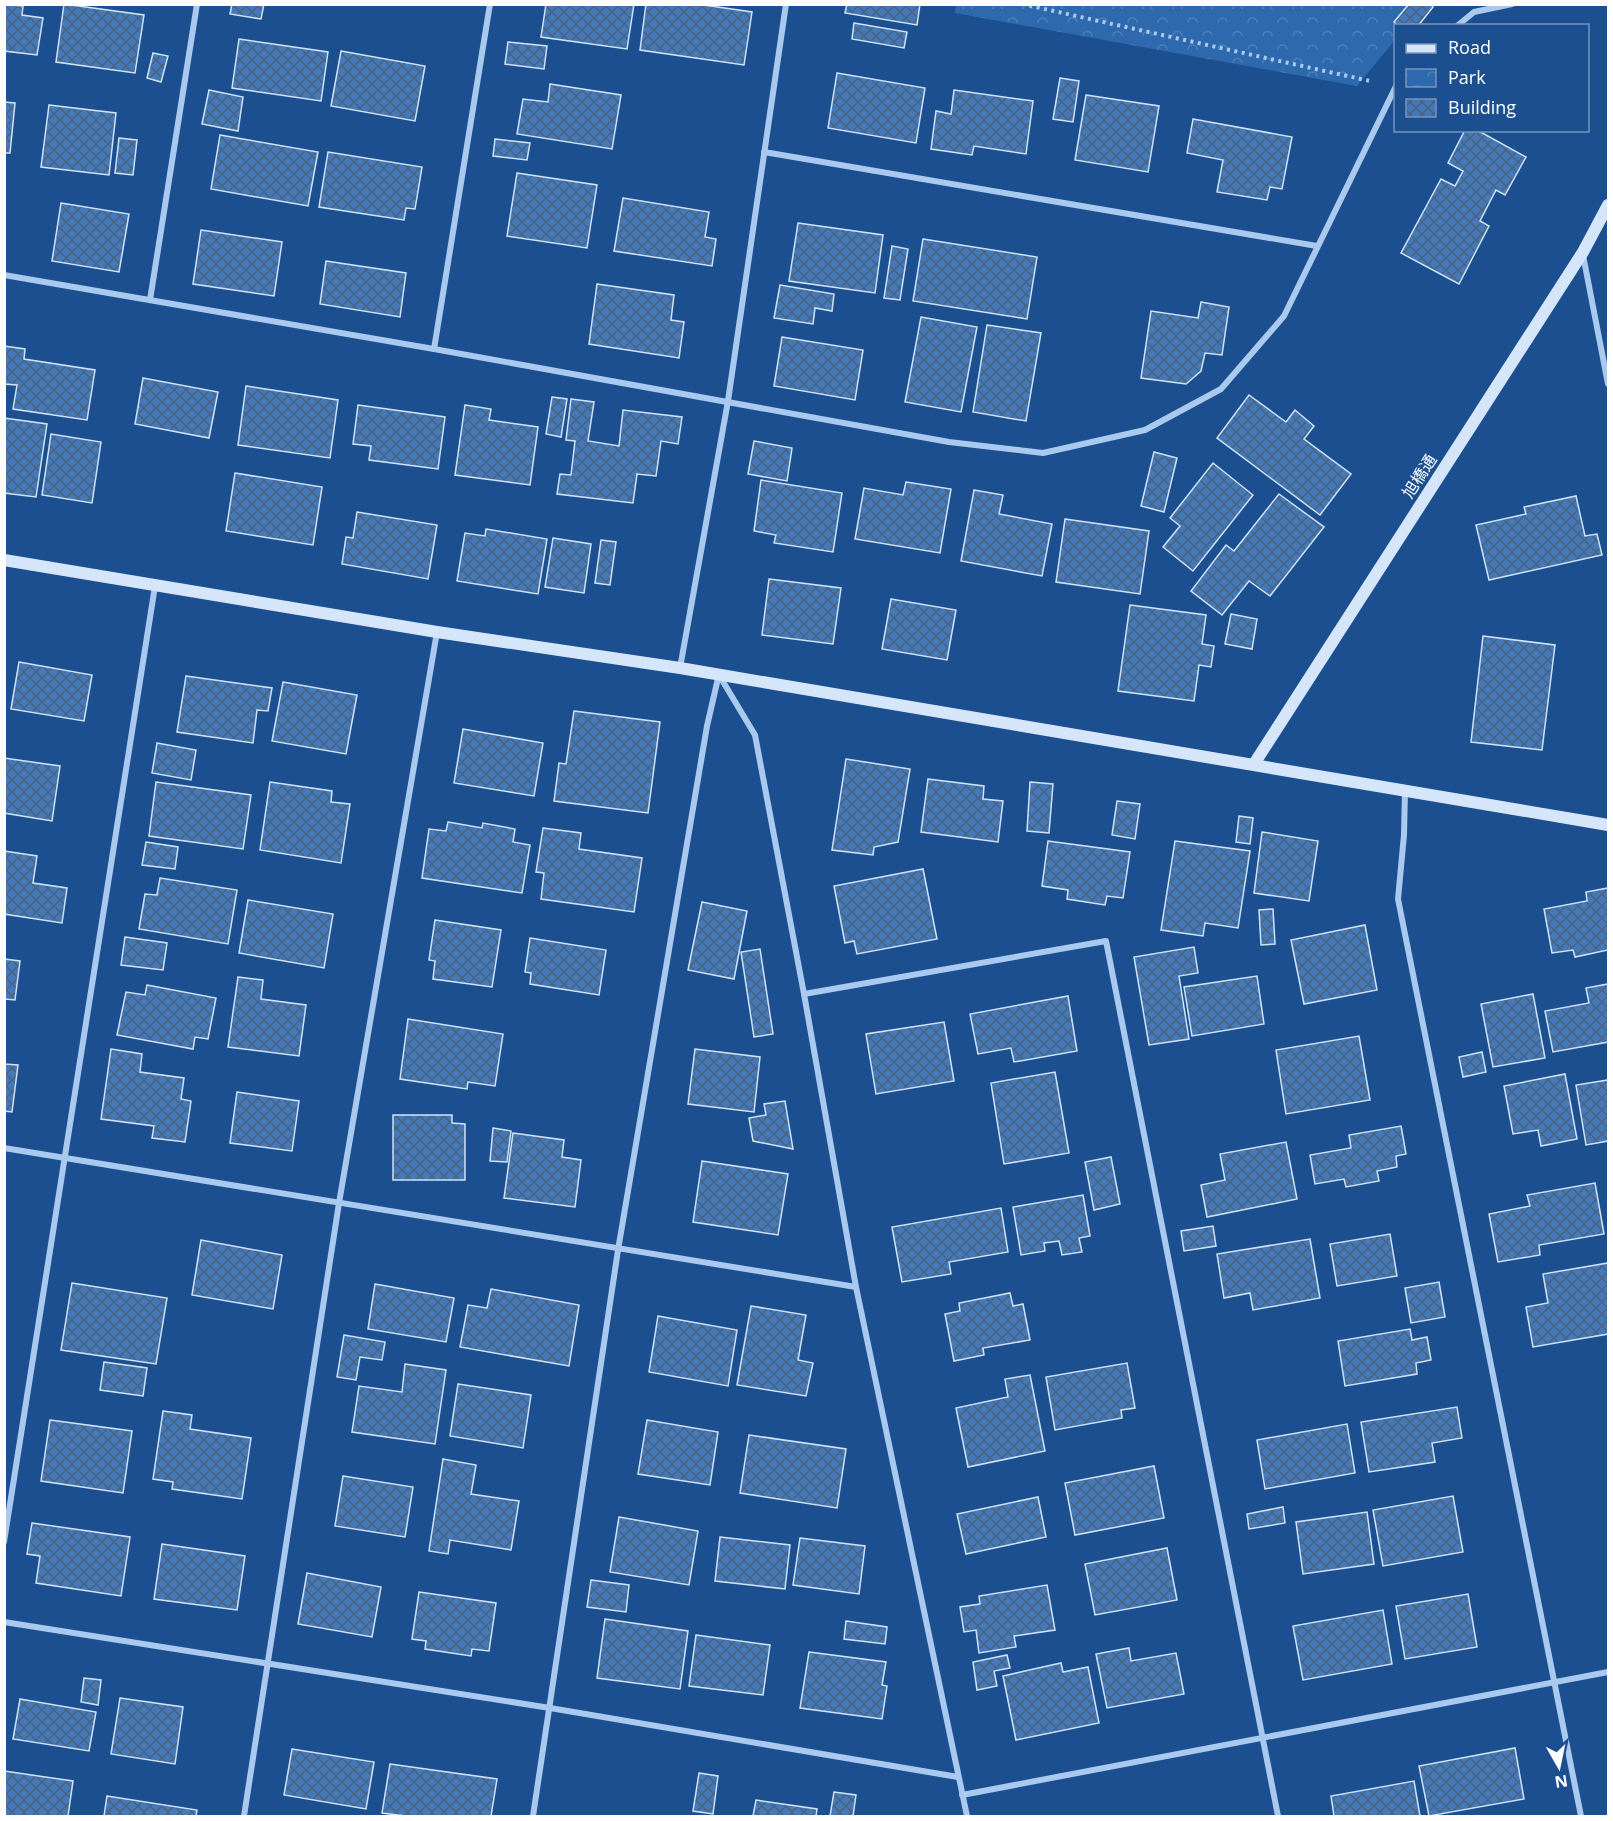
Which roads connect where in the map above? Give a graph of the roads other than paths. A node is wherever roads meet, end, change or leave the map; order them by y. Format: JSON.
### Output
{"nodes":[{"id":1,"x":197,"y":4,"type":"edge"},
{"id":2,"x":490,"y":4,"type":"edge"},
{"id":3,"x":786,"y":4,"type":"edge"},
{"id":4,"x":1512,"y":4,"type":"edge"},
{"id":5,"x":1459,"y":24,"type":"edge"},
{"id":6,"x":1394,"y":88,"type":"edge"},
{"id":7,"x":764,"y":152,"type":"junction"},
{"id":8,"x":1608,"y":205,"type":"edge"},
{"id":9,"x":1317,"y":246,"type":"junction"},
{"id":10,"x":1583,"y":252,"type":"junction"},
{"id":11,"x":4,"y":275,"type":"edge"},
{"id":12,"x":150,"y":300,"type":"junction"},
{"id":13,"x":434,"y":349,"type":"junction"},
{"id":14,"x":1608,"y":384,"type":"edge"},
{"id":15,"x":728,"y":401,"type":"junction"},
{"id":16,"x":4,"y":560,"type":"edge"},
{"id":17,"x":155,"y":586,"type":"junction"},
{"id":18,"x":437,"y":632,"type":"junction"},
{"id":19,"x":680,"y":668,"type":"junction"},
{"id":20,"x":718,"y":674,"type":"junction"},
{"id":21,"x":1254,"y":764,"type":"junction"},
{"id":22,"x":1405,"y":790,"type":"junction"},
{"id":23,"x":1608,"y":825,"type":"edge"},
{"id":24,"x":804,"y":994,"type":"junction"},
{"id":25,"x":4,"y":1148,"type":"edge"},
{"id":26,"x":66,"y":1158,"type":"junction"},
{"id":27,"x":339,"y":1203,"type":"junction"},
{"id":28,"x":618,"y":1250,"type":"junction"},
{"id":29,"x":856,"y":1287,"type":"junction"},
{"id":30,"x":4,"y":1542,"type":"edge"},
{"id":31,"x":4,"y":1622,"type":"edge"},
{"id":32,"x":268,"y":1663,"type":"junction"},
{"id":33,"x":1608,"y":1671,"type":"edge"},
{"id":34,"x":1553,"y":1683,"type":"junction"},
{"id":35,"x":550,"y":1708,"type":"junction"},
{"id":36,"x":1263,"y":1737,"type":"junction"},
{"id":37,"x":958,"y":1777,"type":"junction"},
{"id":38,"x":962,"y":1795,"type":"junction"},
{"id":39,"x":244,"y":1816,"type":"edge"},
{"id":40,"x":533,"y":1816,"type":"edge"},
{"id":41,"x":966,"y":1816,"type":"edge"},
{"id":42,"x":1278,"y":1816,"type":"edge"},
{"id":43,"x":1581,"y":1816,"type":"edge"}],
"edges":[{"from":1,"to":12,"type":"street"},
{"from":2,"to":13,"type":"street"},
{"from":3,"to":7,"type":"street"},
{"from":4,"to":5,"type":"street"},
{"from":6,"to":9,"type":"street"},
{"from":7,"to":9,"type":"street"},
{"from":7,"to":15,"type":"street"},
{"from":8,"to":10,"type":"street","name":"旭橋通"},
{"from":9,"to":15,"type":"street"},
{"from":10,"to":14,"type":"street"},
{"from":10,"to":21,"type":"street","name":"旭橋通"},
{"from":11,"to":12,"type":"street"},
{"from":12,"to":13,"type":"street"},
{"from":13,"to":15,"type":"street"},
{"from":15,"to":19,"type":"street"},
{"from":16,"to":17,"type":"street"},
{"from":17,"to":18,"type":"street"},
{"from":17,"to":26,"type":"street"},
{"from":18,"to":19,"type":"street"},
{"from":18,"to":27,"type":"street"},
{"from":19,"to":20,"type":"street"},
{"from":20,"to":21,"type":"street"},
{"from":20,"to":24,"type":"street"},
{"from":20,"to":28,"type":"street"},
{"from":21,"to":22,"type":"street"},
{"from":22,"to":23,"type":"street"},
{"from":22,"to":34,"type":"street"},
{"from":24,"to":29,"type":"street"},
{"from":24,"to":36,"type":"street"},
{"from":25,"to":26,"type":"street"},
{"from":26,"to":27,"type":"street"},
{"from":26,"to":30,"type":"street"},
{"from":27,"to":28,"type":"street"},
{"from":27,"to":32,"type":"street"},
{"from":28,"to":29,"type":"street"},
{"from":28,"to":35,"type":"street"},
{"from":29,"to":37,"type":"street"},
{"from":31,"to":32,"type":"street"},
{"from":32,"to":35,"type":"street"},
{"from":32,"to":39,"type":"street"},
{"from":33,"to":34,"type":"street"},
{"from":34,"to":36,"type":"street"},
{"from":34,"to":43,"type":"street"},
{"from":35,"to":37,"type":"street"},
{"from":35,"to":40,"type":"street"},
{"from":36,"to":38,"type":"street"},
{"from":36,"to":42,"type":"street"},
{"from":37,"to":38,"type":"street"},
{"from":38,"to":41,"type":"street"}]}
